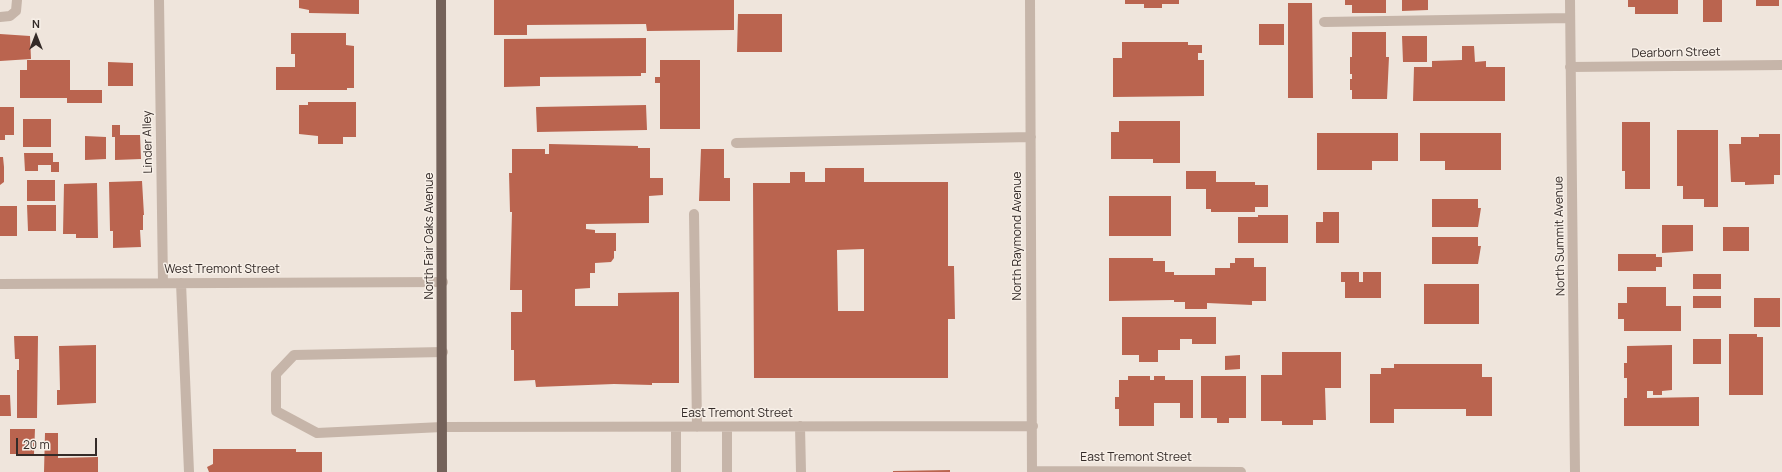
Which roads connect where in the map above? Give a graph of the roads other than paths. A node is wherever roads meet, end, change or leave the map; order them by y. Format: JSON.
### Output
{"nodes":[{"id":1,"x":17,"y":0,"type":"edge"},
{"id":2,"x":159,"y":0,"type":"edge"},
{"id":3,"x":441,"y":0,"type":"edge"},
{"id":4,"x":1030,"y":0,"type":"edge"},
{"id":5,"x":1570,"y":0,"type":"edge"},
{"id":6,"x":0,"y":17,"type":"edge"},
{"id":7,"x":1570,"y":18,"type":"junction"},
{"id":8,"x":1324,"y":22,"type":"dead end"},
{"id":9,"x":1782,"y":65,"type":"edge"},
{"id":10,"x":1570,"y":67,"type":"junction"},
{"id":11,"x":1031,"y":137,"type":"junction"},
{"id":12,"x":736,"y":143,"type":"dead end"},
{"id":13,"x":694,"y":214,"type":"dead end"},
{"id":14,"x":443,"y":282,"type":"junction"},
{"id":15,"x":163,"y":283,"type":"junction"},
{"id":16,"x":181,"y":283,"type":"junction"},
{"id":17,"x":0,"y":284,"type":"edge"},
{"id":18,"x":443,"y":352,"type":"junction"},
{"id":19,"x":800,"y":426,"type":"junction"},
{"id":20,"x":1033,"y":426,"type":"junction"},
{"id":21,"x":442,"y":427,"type":"junction"},
{"id":22,"x":676,"y":427,"type":"junction"},
{"id":23,"x":697,"y":427,"type":"junction"},
{"id":24,"x":727,"y":427,"type":"junction"},
{"id":25,"x":1032,"y":471,"type":"edge"},
{"id":26,"x":189,"y":472,"type":"edge"},
{"id":27,"x":442,"y":472,"type":"edge"},
{"id":28,"x":676,"y":472,"type":"edge"},
{"id":29,"x":727,"y":472,"type":"edge"},
{"id":30,"x":801,"y":472,"type":"edge"},
{"id":31,"x":1241,"y":472,"type":"edge"},
{"id":32,"x":1575,"y":472,"type":"edge"}],
"edges":[{"from":1,"to":6,"type":"street"},
{"from":2,"to":15,"type":"street","name":"Linder Alley"},
{"from":3,"to":14,"type":"main road","name":"North Fair Oaks Avenue"},
{"from":4,"to":11,"type":"street","name":"North Raymond Avenue"},
{"from":5,"to":7,"type":"street","name":"North Summit Avenue"},
{"from":7,"to":8,"type":"street"},
{"from":7,"to":10,"type":"street","name":"North Summit Avenue"},
{"from":9,"to":10,"type":"street","name":"Dearborn Street"},
{"from":10,"to":32,"type":"street","name":"North Summit Avenue"},
{"from":11,"to":12,"type":"street"},
{"from":11,"to":20,"type":"street","name":"North Raymond Avenue"},
{"from":13,"to":23,"type":"street"},
{"from":14,"to":16,"type":"street","name":"West Tremont Street"},
{"from":14,"to":18,"type":"main road","name":"North Fair Oaks Avenue"},
{"from":15,"to":16,"type":"street","name":"West Tremont Street"},
{"from":15,"to":17,"type":"street","name":"West Tremont Street"},
{"from":16,"to":26,"type":"street"},
{"from":18,"to":21,"type":"main road","name":"North Fair Oaks Avenue"},
{"from":18,"to":21,"type":"street","name":"East Tremont Street"},
{"from":19,"to":20,"type":"street","name":"East Tremont Street"},
{"from":19,"to":24,"type":"street","name":"East Tremont Street"},
{"from":19,"to":30,"type":"street"},
{"from":20,"to":25,"type":"street","name":"North Raymond Avenue"},
{"from":21,"to":22,"type":"street","name":"East Tremont Street"},
{"from":21,"to":27,"type":"main road","name":"North Fair Oaks Avenue"},
{"from":22,"to":23,"type":"street","name":"East Tremont Street"},
{"from":22,"to":28,"type":"street"},
{"from":23,"to":24,"type":"street","name":"East Tremont Street"},
{"from":24,"to":29,"type":"street"},
{"from":25,"to":31,"type":"street","name":"East Tremont Street"}]}
